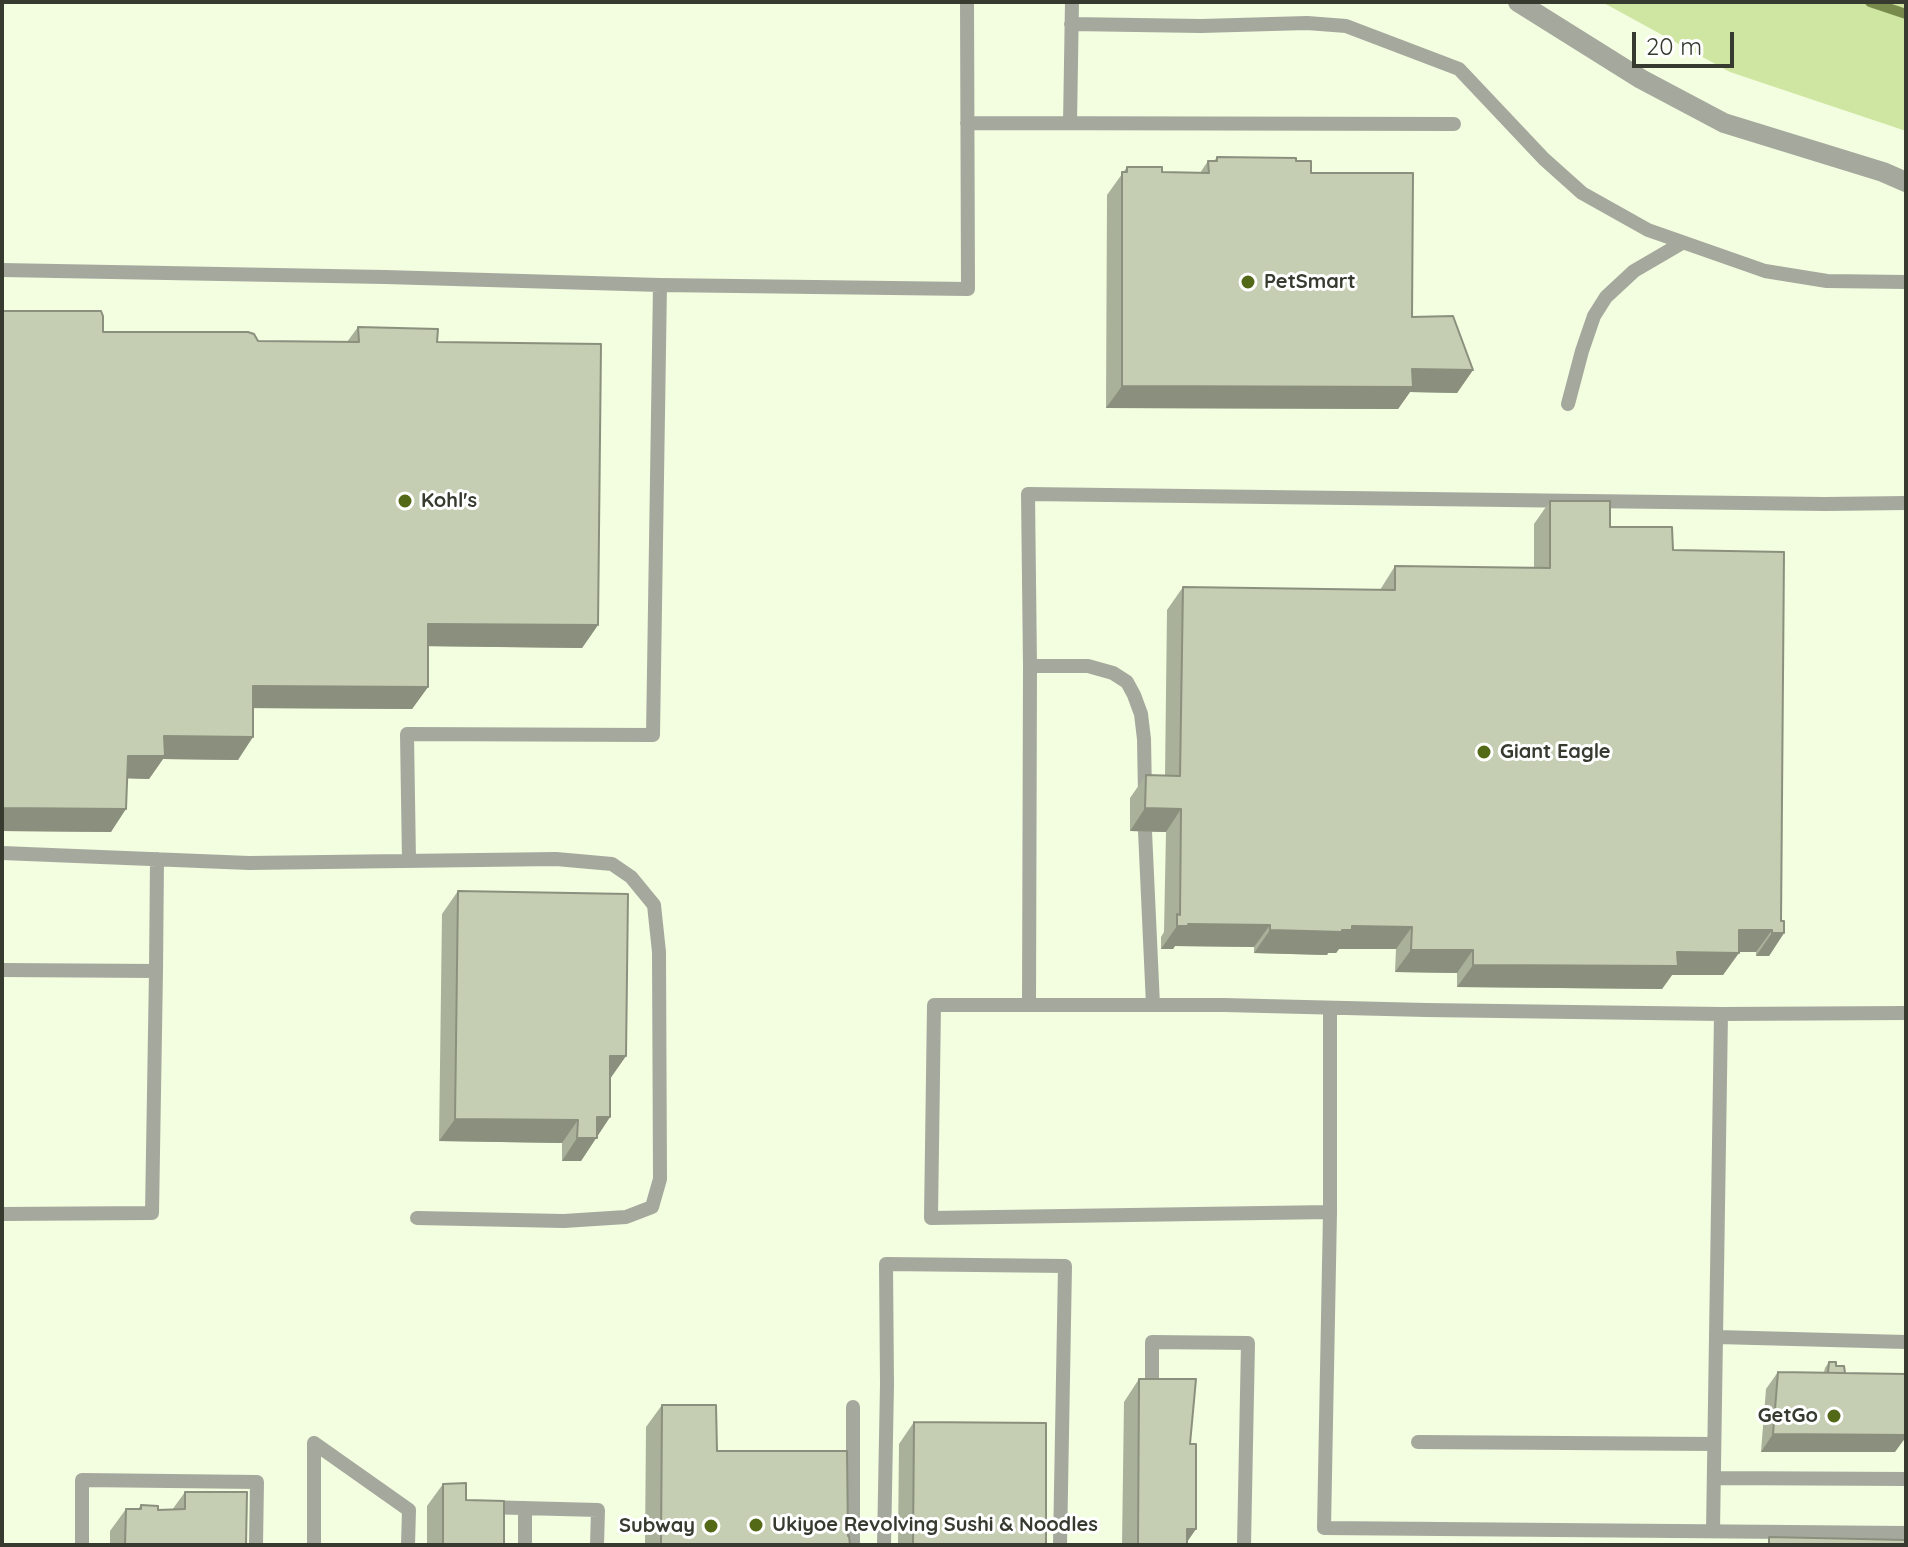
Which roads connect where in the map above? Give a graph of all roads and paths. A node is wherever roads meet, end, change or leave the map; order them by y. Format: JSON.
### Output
{"nodes":[{"id":1,"x":967,"y":2,"type":"edge"},
{"id":2,"x":1072,"y":2,"type":"edge"},
{"id":3,"x":1518,"y":2,"type":"edge"},
{"id":4,"x":1071,"y":24,"type":"junction"},
{"id":5,"x":967,"y":123,"type":"junction"},
{"id":6,"x":1070,"y":123,"type":"junction"},
{"id":7,"x":1454,"y":124,"type":"dead end"},
{"id":8,"x":1906,"y":182,"type":"edge"},
{"id":9,"x":1682,"y":243,"type":"junction"},
{"id":10,"x":2,"y":270,"type":"edge"},
{"id":11,"x":1906,"y":282,"type":"edge"},
{"id":12,"x":660,"y":285,"type":"junction"},
{"id":13,"x":1568,"y":404,"type":"dead end"},
{"id":14,"x":1906,"y":503,"type":"edge"},
{"id":15,"x":1030,"y":666,"type":"junction"},
{"id":16,"x":1145,"y":798,"type":"edge"},
{"id":17,"x":1145,"y":831,"type":"edge"},
{"id":18,"x":2,"y":853,"type":"edge"},
{"id":19,"x":157,"y":859,"type":"junction"},
{"id":20,"x":409,"y":861,"type":"junction"},
{"id":21,"x":2,"y":970,"type":"edge"},
{"id":22,"x":156,"y":971,"type":"junction"},
{"id":23,"x":1029,"y":1005,"type":"junction"},
{"id":24,"x":1153,"y":1005,"type":"junction"},
{"id":25,"x":1330,"y":1008,"type":"junction"},
{"id":26,"x":1906,"y":1013,"type":"edge"},
{"id":27,"x":1721,"y":1014,"type":"junction"},
{"id":28,"x":1330,"y":1212,"type":"junction"},
{"id":29,"x":2,"y":1214,"type":"edge"},
{"id":30,"x":417,"y":1218,"type":"dead end"},
{"id":31,"x":1717,"y":1337,"type":"junction"},
{"id":32,"x":1906,"y":1342,"type":"edge"},
{"id":33,"x":1152,"y":1402,"type":"edge"},
{"id":34,"x":853,"y":1407,"type":"dead end"},
{"id":35,"x":1418,"y":1442,"type":"dead end"},
{"id":36,"x":1714,"y":1444,"type":"junction"},
{"id":37,"x":1714,"y":1478,"type":"junction"},
{"id":38,"x":1906,"y":1479,"type":"edge"},
{"id":39,"x":472,"y":1506,"type":"edge"},
{"id":40,"x":525,"y":1508,"type":"junction"},
{"id":41,"x":1713,"y":1531,"type":"junction"},
{"id":42,"x":1906,"y":1533,"type":"edge"},
{"id":43,"x":1432,"y":1537,"type":"edge"},
{"id":44,"x":1495,"y":1538,"type":"edge"},
{"id":45,"x":1588,"y":1538,"type":"edge"},
{"id":46,"x":1691,"y":1538,"type":"edge"},
{"id":47,"x":82,"y":1545,"type":"edge"},
{"id":48,"x":256,"y":1545,"type":"edge"},
{"id":49,"x":314,"y":1545,"type":"edge"},
{"id":50,"x":408,"y":1545,"type":"edge"},
{"id":51,"x":525,"y":1545,"type":"edge"},
{"id":52,"x":597,"y":1545,"type":"edge"},
{"id":53,"x":853,"y":1545,"type":"edge"},
{"id":54,"x":884,"y":1545,"type":"edge"},
{"id":55,"x":1060,"y":1545,"type":"edge"},
{"id":56,"x":1244,"y":1545,"type":"edge"}],
"edges":[{"from":1,"to":5,"type":"lane"},
{"from":2,"to":4,"type":"lane"},
{"from":3,"to":8,"type":"street"},
{"from":4,"to":6,"type":"lane"},
{"from":4,"to":9,"type":"lane"},
{"from":5,"to":6,"type":"lane"},
{"from":5,"to":12,"type":"lane"},
{"from":6,"to":7,"type":"lane"},
{"from":9,"to":11,"type":"lane"},
{"from":9,"to":13,"type":"lane"},
{"from":10,"to":12,"type":"lane"},
{"from":12,"to":20,"type":"lane"},
{"from":14,"to":15,"type":"lane"},
{"from":15,"to":16,"type":"lane"},
{"from":15,"to":23,"type":"lane"},
{"from":17,"to":24,"type":"lane"},
{"from":18,"to":19,"type":"lane"},
{"from":19,"to":20,"type":"lane"},
{"from":19,"to":22,"type":"lane"},
{"from":20,"to":30,"type":"lane"},
{"from":21,"to":22,"type":"lane"},
{"from":22,"to":29,"type":"lane"},
{"from":23,"to":24,"type":"lane"},
{"from":23,"to":28,"type":"lane"},
{"from":24,"to":25,"type":"lane"},
{"from":25,"to":27,"type":"lane"},
{"from":25,"to":28,"type":"lane"},
{"from":26,"to":27,"type":"lane"},
{"from":27,"to":31,"type":"lane"},
{"from":28,"to":43,"type":"lane"},
{"from":31,"to":32,"type":"lane"},
{"from":31,"to":36,"type":"lane"},
{"from":33,"to":56,"type":"lane"},
{"from":34,"to":53,"type":"lane"},
{"from":35,"to":36,"type":"lane"},
{"from":36,"to":37,"type":"lane"},
{"from":37,"to":38,"type":"lane"},
{"from":37,"to":41,"type":"lane"},
{"from":39,"to":40,"type":"lane"},
{"from":40,"to":51,"type":"lane"},
{"from":40,"to":52,"type":"lane"},
{"from":41,"to":42,"type":"lane"},
{"from":41,"to":46,"type":"lane"},
{"from":43,"to":44,"type":"lane"},
{"from":44,"to":45,"type":"lane"},
{"from":45,"to":46,"type":"lane"},
{"from":47,"to":48,"type":"lane"},
{"from":49,"to":50,"type":"lane"},
{"from":54,"to":55,"type":"lane"}]}
